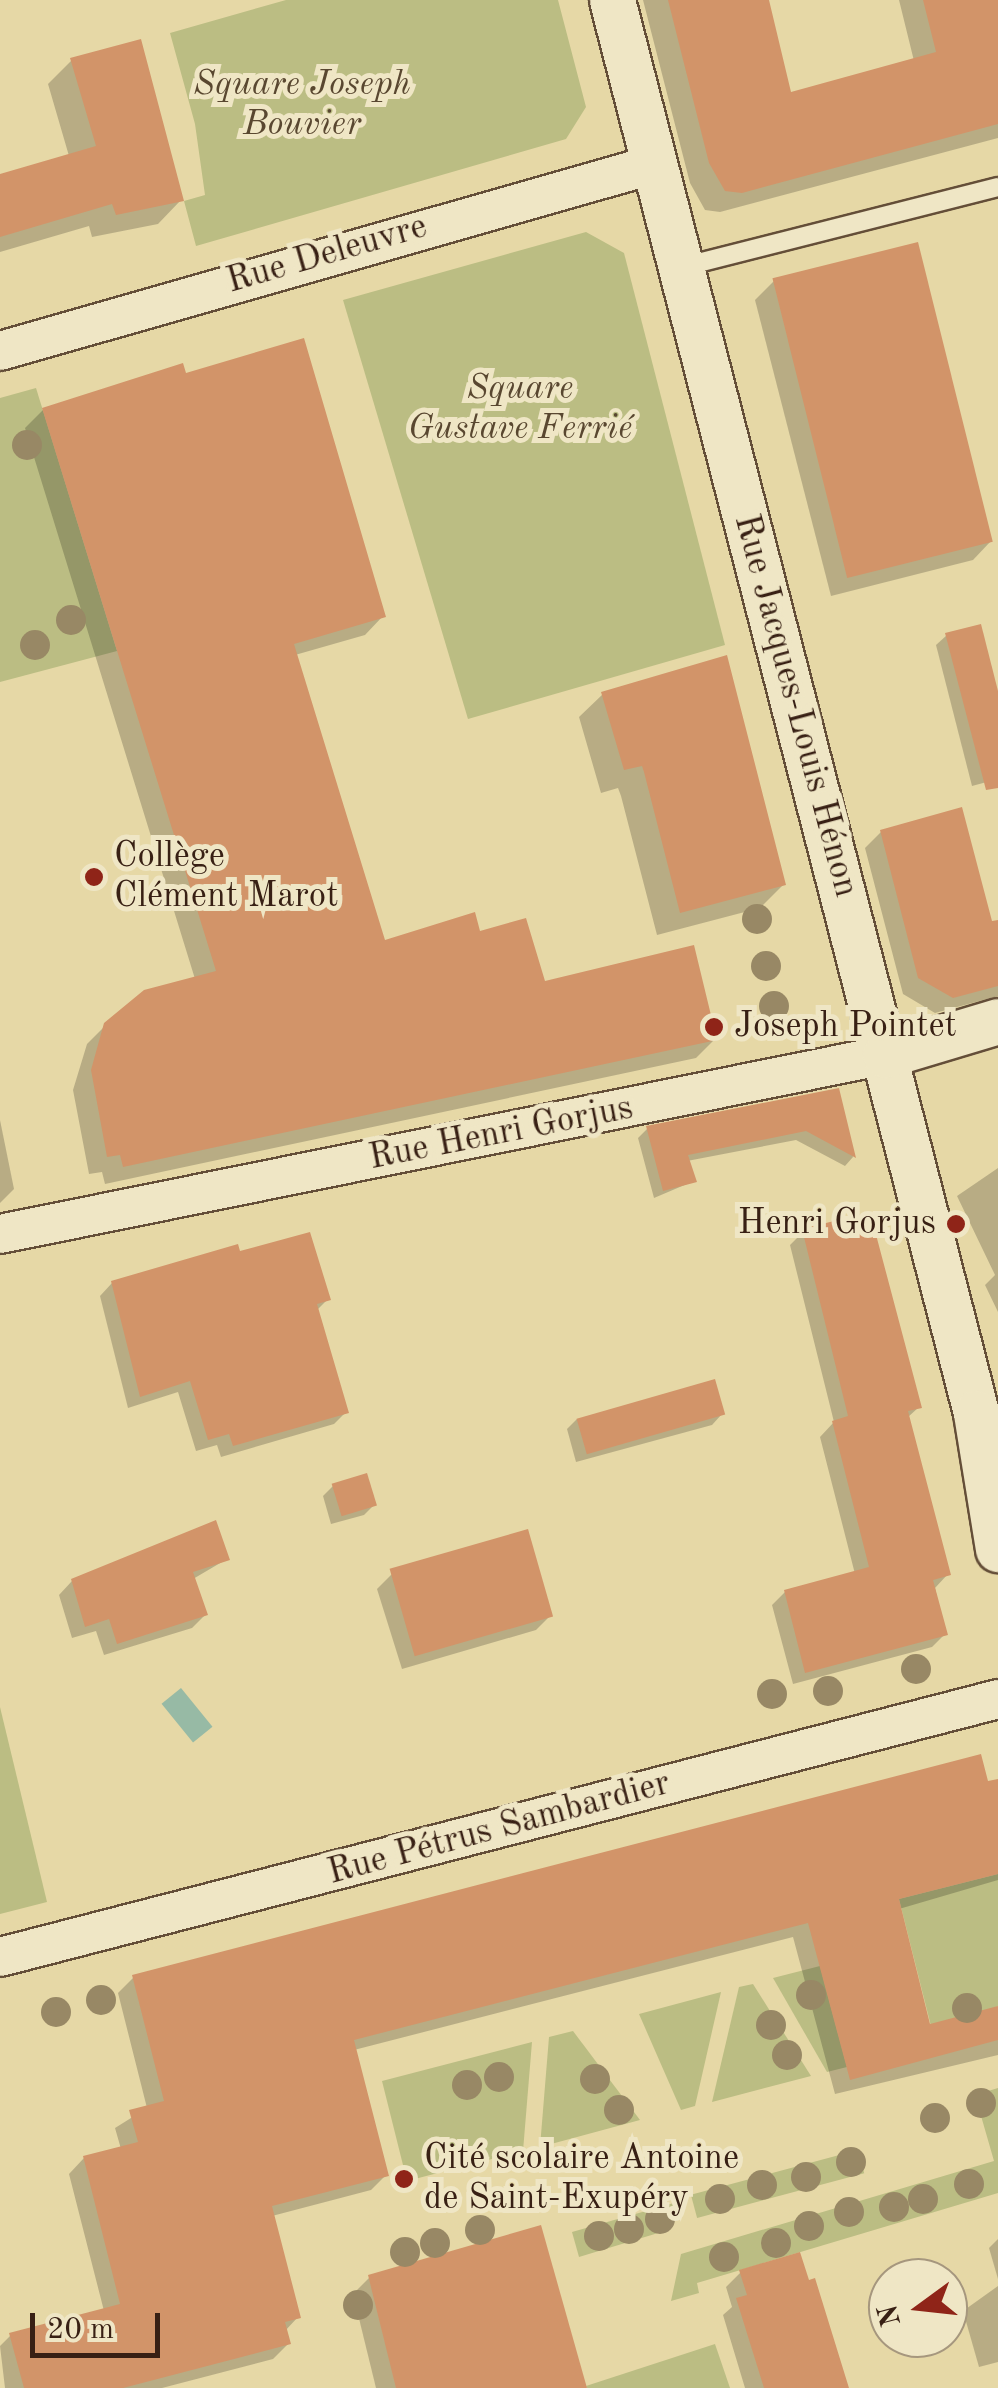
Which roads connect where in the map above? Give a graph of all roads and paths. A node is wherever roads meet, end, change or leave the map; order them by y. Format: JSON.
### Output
{"nodes":[{"id":1,"x":612,"y":0,"type":"edge"},
{"id":2,"x":655,"y":164,"type":"junction"},
{"id":3,"x":998,"y":187,"type":"edge"},
{"id":4,"x":682,"y":267,"type":"junction"},
{"id":5,"x":0,"y":351,"type":"edge"},
{"id":6,"x":998,"y":1021,"type":"edge"},
{"id":7,"x":885,"y":1055,"type":"junction"},
{"id":8,"x":0,"y":1234,"type":"edge"},
{"id":9,"x":976,"y":1413,"type":"junction"},
{"id":10,"x":998,"y":1465,"type":"edge"},
{"id":11,"x":998,"y":1548,"type":"edge"},
{"id":12,"x":998,"y":1699,"type":"edge"},
{"id":13,"x":0,"y":1957,"type":"edge"}],
"edges":[{"from":1,"to":2,"type":"street","name":"Rue Jacques-Louis Hénon"},
{"from":2,"to":4,"type":"street","name":"Rue Jacques-Louis Hénon"},
{"from":2,"to":5,"type":"street","name":"Rue Deleuvre"},
{"from":3,"to":4,"type":"lane"},
{"from":4,"to":7,"type":"street","name":"Rue Jacques-Louis Hénon"},
{"from":6,"to":7,"type":"street","name":"Rue Henri Gorjus"},
{"from":7,"to":8,"type":"street","name":"Rue Henri Gorjus"},
{"from":7,"to":9,"type":"street","name":"Rue Jacques-Louis Hénon"},
{"from":9,"to":10,"type":"street","name":"Rue Jacques-Louis Hénon"},
{"from":9,"to":11,"type":"street","name":"Rue Jacques-Louis Hénon"},
{"from":12,"to":13,"type":"street","name":"Rue Pétrus Sambardier"}]}
